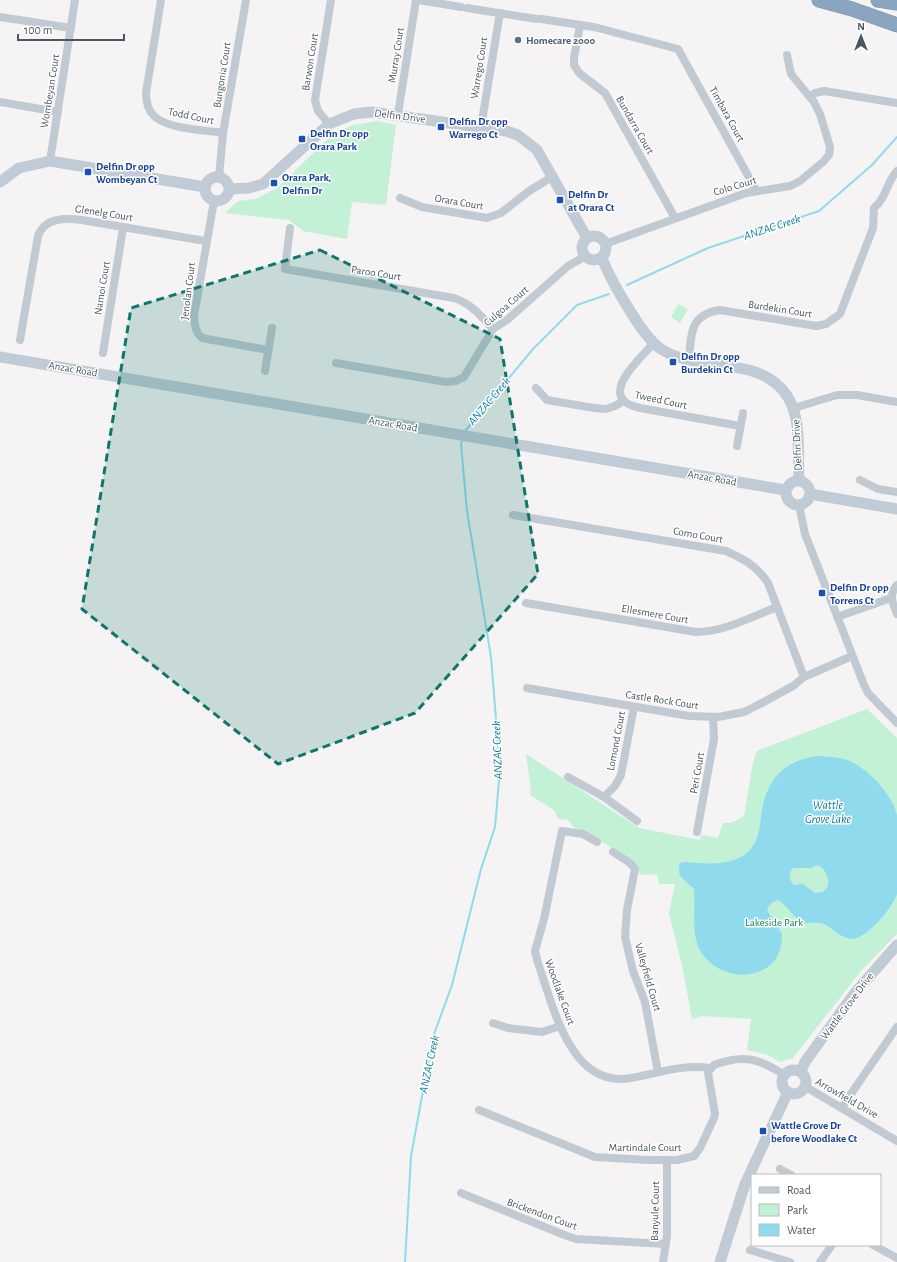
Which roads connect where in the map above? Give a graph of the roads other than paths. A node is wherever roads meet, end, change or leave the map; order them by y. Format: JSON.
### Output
{"nodes":[{"id":1,"x":76,"y":0,"type":"edge"},
{"id":2,"x":161,"y":0,"type":"edge"},
{"id":3,"x":246,"y":0,"type":"edge"},
{"id":4,"x":331,"y":0,"type":"edge"},
{"id":5,"x":416,"y":0,"type":"edge"},
{"id":6,"x":419,"y":0,"type":"edge"},
{"id":7,"x":819,"y":0,"type":"edge"},
{"id":8,"x":878,"y":0,"type":"edge"},
{"id":9,"x":897,"y":4,"type":"edge"},
{"id":10,"x":500,"y":13,"type":"junction"},
{"id":11,"x":0,"y":17,"type":"edge"},
{"id":12,"x":897,"y":25,"type":"edge"},
{"id":13,"x":580,"y":26,"type":"junction"},
{"id":14,"x":71,"y":28,"type":"junction"},
{"id":15,"x":786,"y":55,"type":"dead end"},
{"id":16,"x":810,"y":97,"type":"junction"},
{"id":17,"x":0,"y":102,"type":"edge"},
{"id":18,"x":897,"y":103,"type":"edge"},
{"id":19,"x":58,"y":112,"type":"junction"},
{"id":20,"x":398,"y":114,"type":"junction"},
{"id":21,"x":329,"y":124,"type":"junction"},
{"id":22,"x":481,"y":127,"type":"junction"},
{"id":23,"x":224,"y":133,"type":"junction"},
{"id":24,"x":50,"y":162,"type":"junction"},
{"id":25,"x":897,"y":171,"type":"edge"},
{"id":26,"x":219,"y":177,"type":"junction"},
{"id":27,"x":552,"y":177,"type":"junction"},
{"id":28,"x":0,"y":182,"type":"edge"},
{"id":29,"x":205,"y":187,"type":"junction"},
{"id":30,"x":230,"y":189,"type":"junction"},
{"id":31,"x":756,"y":190,"type":"junction"},
{"id":32,"x":400,"y":198,"type":"dead end"},
{"id":33,"x":214,"y":202,"type":"junction"},
{"id":34,"x":675,"y":218,"type":"junction"},
{"id":35,"x":124,"y":228,"type":"junction"},
{"id":36,"x":290,"y":228,"type":"dead end"},
{"id":37,"x":587,"y":238,"type":"junction"},
{"id":38,"x":206,"y":241,"type":"junction"},
{"id":39,"x":605,"y":244,"type":"junction"},
{"id":40,"x":584,"y":257,"type":"junction"},
{"id":41,"x":602,"y":258,"type":"junction"},
{"id":42,"x":272,"y":328,"type":"dead end"},
{"id":43,"x":493,"y":329,"type":"junction"},
{"id":44,"x":20,"y":340,"type":"dead end"},
{"id":45,"x":653,"y":344,"type":"junction"},
{"id":46,"x":268,"y":350,"type":"junction"},
{"id":47,"x":103,"y":353,"type":"dead end"},
{"id":48,"x":0,"y":356,"type":"edge"},
{"id":49,"x":689,"y":360,"type":"junction"},
{"id":50,"x":336,"y":363,"type":"dead end"},
{"id":51,"x":265,"y":371,"type":"dead end"},
{"id":52,"x":536,"y":388,"type":"dead end"},
{"id":53,"x":623,"y":401,"type":"junction"},
{"id":54,"x":897,"y":402,"type":"edge"},
{"id":55,"x":794,"y":408,"type":"junction"},
{"id":56,"x":743,"y":413,"type":"dead end"},
{"id":57,"x":740,"y":426,"type":"junction"},
{"id":58,"x":737,"y":446,"type":"dead end"},
{"id":59,"x":799,"y":480,"type":"junction"},
{"id":60,"x":860,"y":480,"type":"dead end"},
{"id":61,"x":785,"y":490,"type":"junction"},
{"id":62,"x":897,"y":492,"type":"edge"},
{"id":63,"x":810,"y":494,"type":"junction"},
{"id":64,"x":799,"y":505,"type":"junction"},
{"id":65,"x":897,"y":508,"type":"edge"},
{"id":66,"x":513,"y":515,"type":"dead end"},
{"id":67,"x":897,"y":586,"type":"edge"},
{"id":68,"x":891,"y":598,"type":"junction"},
{"id":69,"x":526,"y":603,"type":"dead end"},
{"id":70,"x":778,"y":607,"type":"junction"},
{"id":71,"x":897,"y":614,"type":"edge"},
{"id":72,"x":837,"y":617,"type":"junction"},
{"id":73,"x":852,"y":656,"type":"junction"},
{"id":74,"x":804,"y":677,"type":"junction"},
{"id":75,"x":526,"y":688,"type":"dead end"},
{"id":76,"x":634,"y":707,"type":"junction"},
{"id":77,"x":713,"y":717,"type":"junction"},
{"id":78,"x":897,"y":723,"type":"edge"},
{"id":79,"x":568,"y":777,"type":"dead end"},
{"id":80,"x":604,"y":798,"type":"junction"},
{"id":81,"x":637,"y":821,"type":"dead end"},
{"id":82,"x":697,"y":832,"type":"dead end"},
{"id":83,"x":597,"y":842,"type":"dead end"},
{"id":84,"x":612,"y":852,"type":"dead end"},
{"id":85,"x":897,"y":945,"type":"edge"},
{"id":86,"x":493,"y":1023,"type":"dead end"},
{"id":87,"x":560,"y":1026,"type":"junction"},
{"id":88,"x":897,"y":1027,"type":"edge"},
{"id":89,"x":710,"y":1068,"type":"junction"},
{"id":90,"x":801,"y":1071,"type":"junction"},
{"id":91,"x":658,"y":1072,"type":"junction"},
{"id":92,"x":784,"y":1075,"type":"junction"},
{"id":93,"x":806,"y":1087,"type":"junction"},
{"id":94,"x":788,"y":1092,"type":"junction"},
{"id":95,"x":842,"y":1107,"type":"junction"},
{"id":96,"x":479,"y":1110,"type":"dead end"},
{"id":97,"x":897,"y":1141,"type":"edge"},
{"id":98,"x":667,"y":1160,"type":"junction"},
{"id":99,"x":780,"y":1169,"type":"dead end"},
{"id":100,"x":789,"y":1174,"type":"edge"},
{"id":101,"x":461,"y":1193,"type":"dead end"},
{"id":102,"x":666,"y":1244,"type":"junction"},
{"id":103,"x":831,"y":1246,"type":"edge"},
{"id":104,"x":876,"y":1246,"type":"edge"},
{"id":105,"x":750,"y":1250,"type":"dead end"},
{"id":106,"x":897,"y":1258,"type":"edge"},
{"id":107,"x":663,"y":1262,"type":"edge"},
{"id":108,"x":720,"y":1262,"type":"edge"},
{"id":109,"x":790,"y":1262,"type":"edge"},
{"id":110,"x":820,"y":1262,"type":"edge"}],
"edges":[{"from":1,"to":14,"type":"street","name":"Wombeyan Court"},
{"from":2,"to":23,"type":"street","name":"Todd Court"},
{"from":3,"to":23,"type":"street","name":"Bungonia Court"},
{"from":4,"to":21,"type":"street","name":"Barwon Court"},
{"from":5,"to":20,"type":"street","name":"Murray Court"},
{"from":6,"to":10,"type":"street"},
{"from":7,"to":12,"type":"highway"},
{"from":8,"to":9,"type":"highway"},
{"from":10,"to":13,"type":"street"},
{"from":10,"to":22,"type":"street","name":"Warrego Court"},
{"from":11,"to":14,"type":"street"},
{"from":13,"to":31,"type":"street","name":"Timbara Court"},
{"from":13,"to":34,"type":"street","name":"Bundarra Court"},
{"from":14,"to":19,"type":"street","name":"Wombeyan Court"},
{"from":15,"to":16,"type":"street","name":"Colo Court"},
{"from":16,"to":18,"type":"street"},
{"from":16,"to":31,"type":"street","name":"Colo Court"},
{"from":17,"to":19,"type":"street"},
{"from":19,"to":24,"type":"street","name":"Wombeyan Court"},
{"from":20,"to":21,"type":"street","name":"Delfin Drive"},
{"from":20,"to":22,"type":"street","name":"Delfin Drive"},
{"from":21,"to":30,"type":"street","name":"Delfin Drive"},
{"from":22,"to":27,"type":"street","name":"Delfin Drive"},
{"from":23,"to":26,"type":"street","name":"Bungonia Court"},
{"from":24,"to":28,"type":"street"},
{"from":24,"to":29,"type":"street"},
{"from":25,"to":49,"type":"street","name":"Burdekin Court"},
{"from":26,"to":29,"type":"street"},
{"from":26,"to":30,"type":"street"},
{"from":27,"to":32,"type":"street","name":"Orara Court"},
{"from":27,"to":37,"type":"street","name":"Delfin Drive"},
{"from":29,"to":33,"type":"street"},
{"from":30,"to":33,"type":"street"},
{"from":31,"to":34,"type":"street","name":"Colo Court"},
{"from":33,"to":38,"type":"street","name":"Jenolan Court"},
{"from":34,"to":39,"type":"street","name":"Colo Court"},
{"from":35,"to":38,"type":"street","name":"Glenelg Court"},
{"from":35,"to":44,"type":"street","name":"Glenelg Court"},
{"from":35,"to":47,"type":"street","name":"Namoi Court"},
{"from":36,"to":43,"type":"street","name":"Paroo Court"},
{"from":37,"to":39,"type":"street"},
{"from":37,"to":40,"type":"street"},
{"from":38,"to":46,"type":"street","name":"Jenolan Court"},
{"from":39,"to":41,"type":"street"},
{"from":40,"to":41,"type":"street"},
{"from":40,"to":43,"type":"street","name":"Culgoa Court"},
{"from":41,"to":45,"type":"street","name":"Delfin Drive"},
{"from":42,"to":46,"type":"street"},
{"from":43,"to":50,"type":"street","name":"Culgoa Court"},
{"from":45,"to":49,"type":"street","name":"Delfin Drive"},
{"from":45,"to":53,"type":"street","name":"Tweed Court"},
{"from":46,"to":51,"type":"street"},
{"from":48,"to":61,"type":"street","name":"Anzac Road"},
{"from":49,"to":55,"type":"street","name":"Delfin Drive"},
{"from":52,"to":53,"type":"street"},
{"from":53,"to":57,"type":"street","name":"Tweed Court"},
{"from":54,"to":55,"type":"street"},
{"from":55,"to":59,"type":"street","name":"Delfin Drive"},
{"from":56,"to":57,"type":"street"},
{"from":57,"to":58,"type":"street"},
{"from":59,"to":61,"type":"street"},
{"from":59,"to":63,"type":"street"},
{"from":60,"to":62,"type":"street"},
{"from":61,"to":64,"type":"street"},
{"from":63,"to":64,"type":"street"},
{"from":63,"to":65,"type":"street"},
{"from":64,"to":72,"type":"street"},
{"from":66,"to":70,"type":"street","name":"Como Court"},
{"from":67,"to":68,"type":"street"},
{"from":68,"to":71,"type":"street"},
{"from":68,"to":72,"type":"street"},
{"from":69,"to":70,"type":"street","name":"Ellesmere Court"},
{"from":70,"to":74,"type":"street","name":"Como Court"},
{"from":72,"to":73,"type":"street"},
{"from":73,"to":74,"type":"street","name":"Castle Rock Court"},
{"from":73,"to":78,"type":"street"},
{"from":74,"to":77,"type":"street","name":"Castle Rock Court"},
{"from":75,"to":76,"type":"street","name":"Castle Rock Court"},
{"from":76,"to":77,"type":"street","name":"Castle Rock Court"},
{"from":76,"to":80,"type":"street","name":"Lomond Court"},
{"from":77,"to":82,"type":"street","name":"Peri Court"},
{"from":79,"to":80,"type":"street"},
{"from":80,"to":81,"type":"street"},
{"from":83,"to":87,"type":"street","name":"Woodlake Court"},
{"from":84,"to":91,"type":"street","name":"Valleyfield Court"},
{"from":85,"to":90,"type":"street","name":"Wattle Grove Drive"},
{"from":86,"to":87,"type":"street"},
{"from":87,"to":91,"type":"street","name":"Woodlake Court"},
{"from":88,"to":95,"type":"street"},
{"from":89,"to":91,"type":"street","name":"Woodlake Court"},
{"from":89,"to":92,"type":"street"},
{"from":89,"to":98,"type":"street","name":"Martindale Court"},
{"from":90,"to":92,"type":"street"},
{"from":90,"to":93,"type":"street"},
{"from":92,"to":94,"type":"street"},
{"from":93,"to":94,"type":"street"},
{"from":93,"to":95,"type":"street","name":"Arrowfield Drive"},
{"from":94,"to":108,"type":"street"},
{"from":95,"to":97,"type":"street","name":"Arrowfield Drive"},
{"from":96,"to":98,"type":"street","name":"Martindale Court"},
{"from":98,"to":102,"type":"street","name":"Banyule Court"},
{"from":99,"to":100,"type":"street"},
{"from":101,"to":102,"type":"street","name":"Brickendon Court"},
{"from":102,"to":107,"type":"street","name":"Banyule Court"},
{"from":103,"to":110,"type":"street"},
{"from":104,"to":106,"type":"street"},
{"from":105,"to":109,"type":"street"}]}
